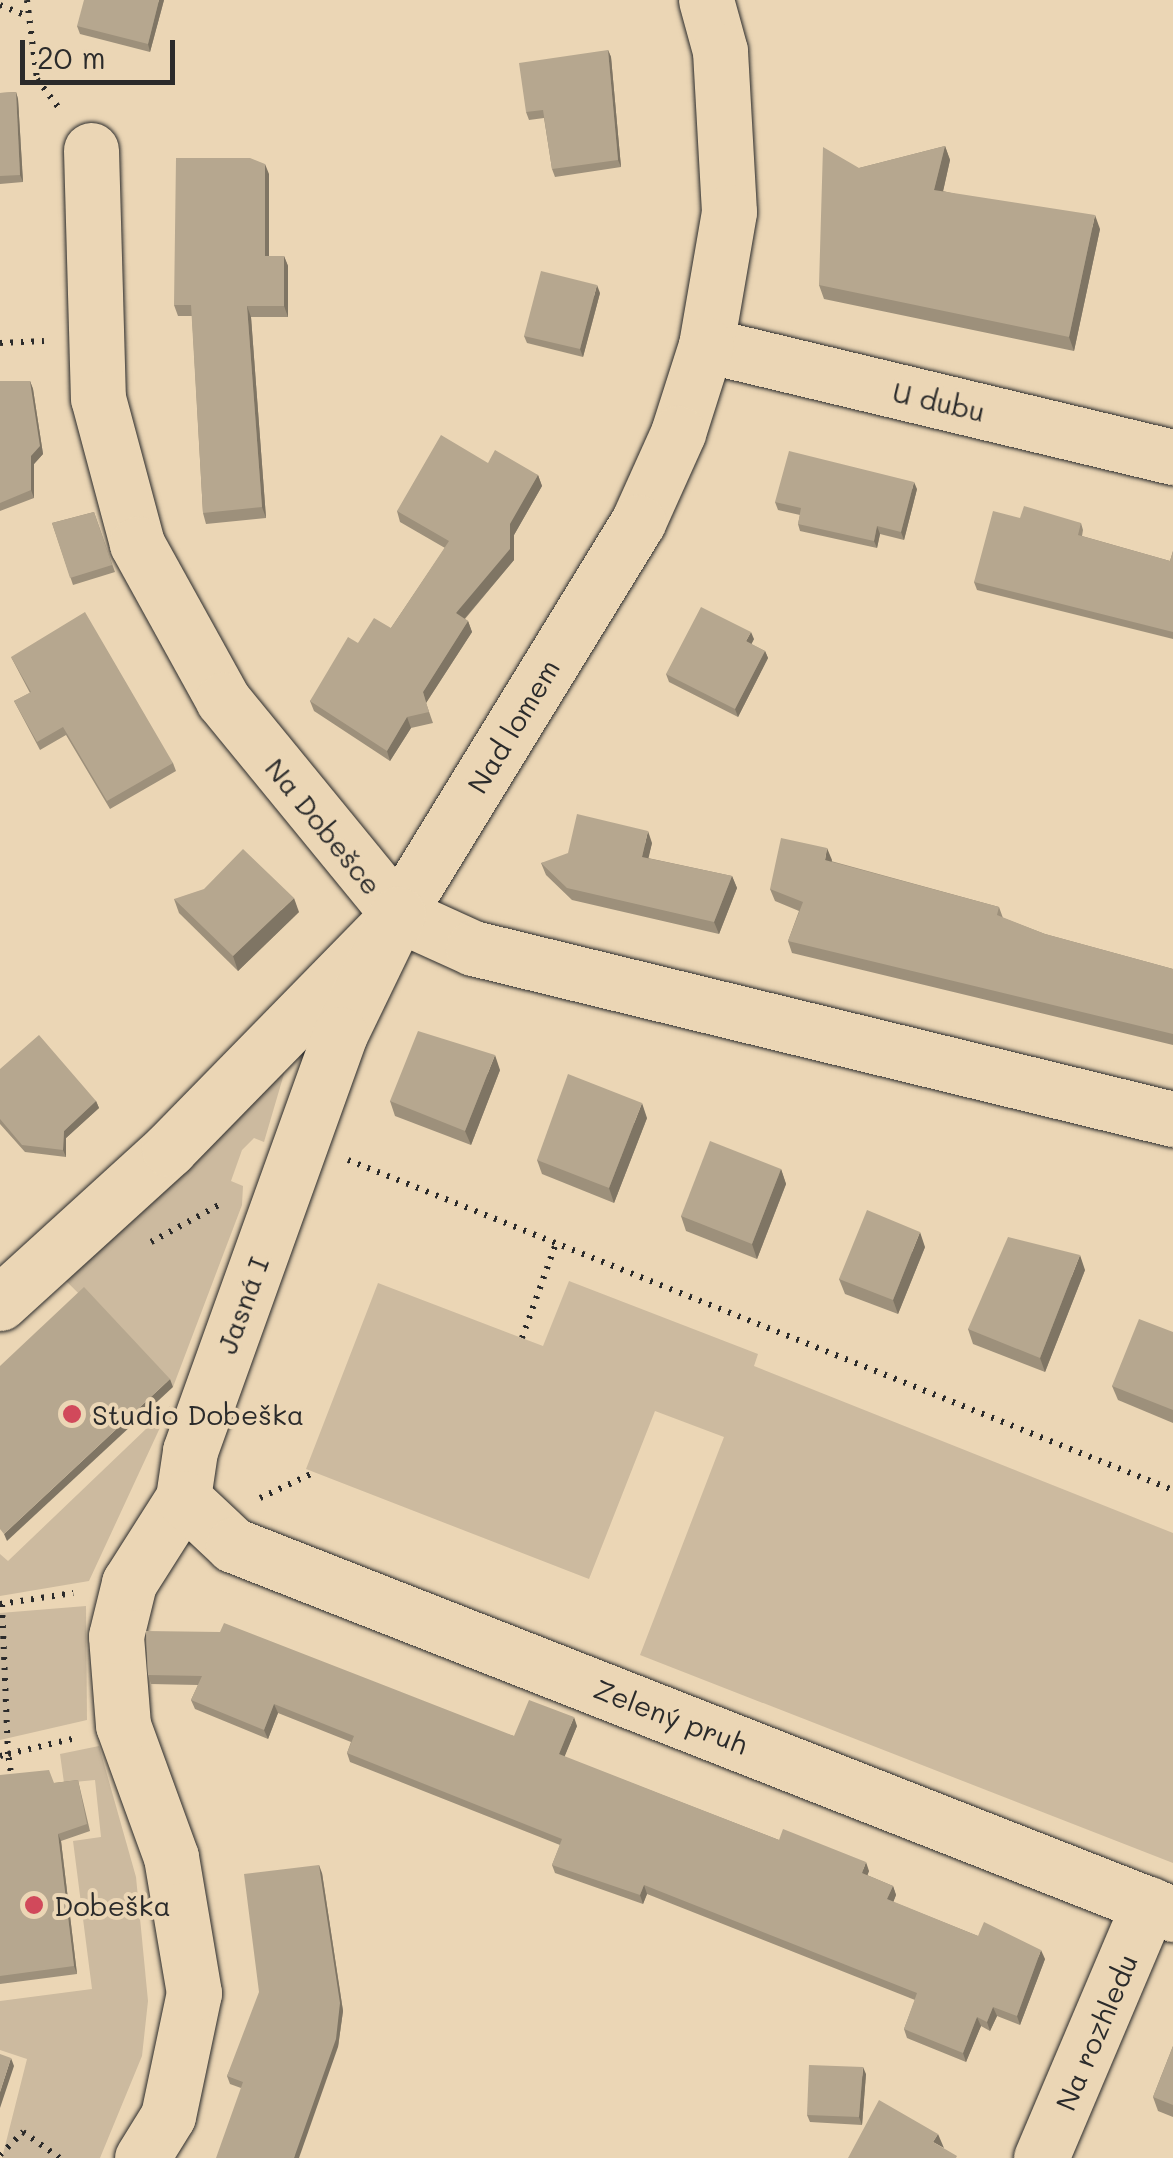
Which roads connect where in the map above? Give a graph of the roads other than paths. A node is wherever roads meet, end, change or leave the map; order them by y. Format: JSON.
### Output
{"nodes":[{"id":1,"x":706,"y":0,"type":"edge"},
{"id":2,"x":91,"y":150,"type":"road end"},
{"id":3,"x":706,"y":345,"type":"junction"},
{"id":4,"x":1173,"y":457,"type":"edge"},
{"id":5,"x":398,"y":914,"type":"junction"},
{"id":6,"x":1173,"y":1120,"type":"edge"},
{"id":7,"x":0,"y":1302,"type":"edge"},
{"id":8,"x":183,"y":1498,"type":"junction"},
{"id":9,"x":1161,"y":1909,"type":"edge"},
{"id":10,"x":142,"y":2158,"type":"edge"},
{"id":11,"x":1041,"y":2158,"type":"edge"}],
"edges":[{"from":1,"to":3,"type":"street","name":"Nad lomem"},
{"from":2,"to":5,"type":"street","name":"Na Dobešce"},
{"from":3,"to":4,"type":"street","name":"U dubu"},
{"from":3,"to":5,"type":"street","name":"Nad lomem"},
{"from":5,"to":6,"type":"street","name":"Na Dobešce"},
{"from":5,"to":7,"type":"street","name":"Nad lomem"},
{"from":5,"to":8,"type":"street","name":"Jasná I"},
{"from":8,"to":9,"type":"street","name":"Zelený pruh"},
{"from":8,"to":10,"type":"street","name":"Jasná I"},
{"from":9,"to":11,"type":"street","name":"Na rozhledu"}]}
